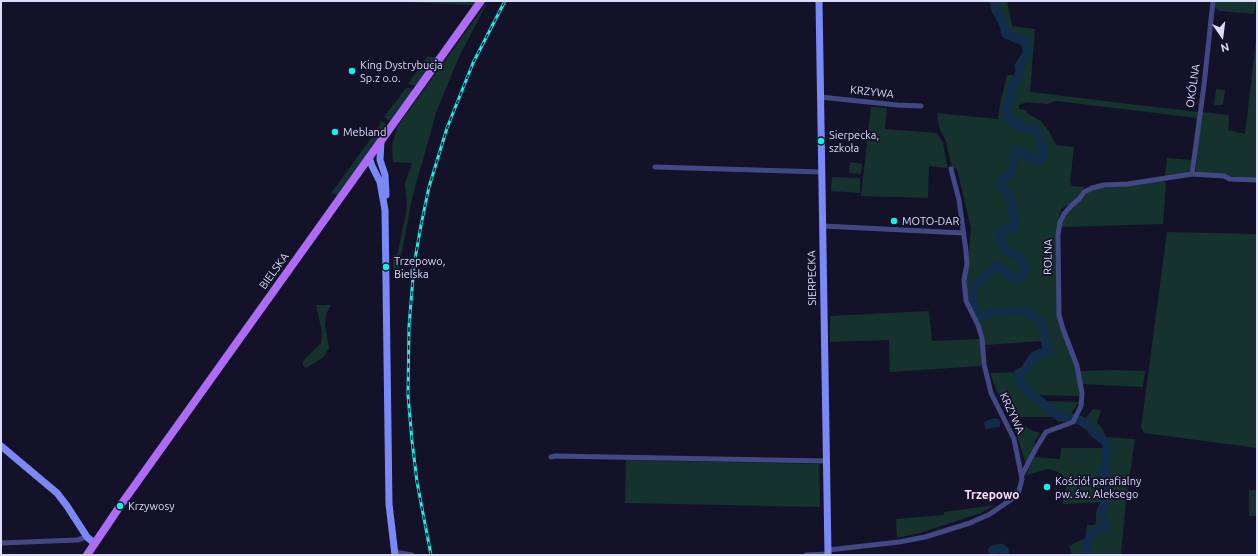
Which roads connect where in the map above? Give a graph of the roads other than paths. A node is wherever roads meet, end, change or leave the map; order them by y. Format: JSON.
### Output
{"nodes":[{"id":1,"x":481,"y":1,"type":"edge"},
{"id":2,"x":819,"y":1,"type":"edge"},
{"id":3,"x":1213,"y":1,"type":"edge"},
{"id":4,"x":820,"y":97,"type":"junction"},
{"id":5,"x":921,"y":106,"type":"dead end"},
{"id":6,"x":381,"y":141,"type":"junction"},
{"id":7,"x":370,"y":156,"type":"junction"},
{"id":8,"x":380,"y":160,"type":"junction"},
{"id":9,"x":655,"y":167,"type":"dead end"},
{"id":10,"x":951,"y":169,"type":"dead end"},
{"id":11,"x":358,"y":172,"type":"junction"},
{"id":12,"x":375,"y":172,"type":"junction"},
{"id":13,"x":822,"y":172,"type":"junction"},
{"id":14,"x":1192,"y":174,"type":"junction"},
{"id":15,"x":1257,"y":180,"type":"edge"},
{"id":16,"x":385,"y":210,"type":"junction"},
{"id":17,"x":822,"y":226,"type":"junction"},
{"id":18,"x":964,"y":233,"type":"junction"},
{"id":19,"x":1,"y":446,"type":"edge"},
{"id":20,"x":551,"y":458,"type":"dead end"},
{"id":21,"x":826,"y":461,"type":"junction"},
{"id":22,"x":1022,"y":475,"type":"junction"},
{"id":23,"x":86,"y":537,"type":"junction"},
{"id":24,"x":1,"y":543,"type":"edge"},
{"id":25,"x":94,"y":543,"type":"junction"},
{"id":26,"x":394,"y":553,"type":"edge"},
{"id":27,"x":828,"y":553,"type":"edge"},
{"id":28,"x":86,"y":555,"type":"edge"},
{"id":29,"x":412,"y":555,"type":"edge"},
{"id":30,"x":806,"y":555,"type":"edge"}],
"edges":[{"from":1,"to":6,"type":"main road","name":"BIELSKA"},
{"from":2,"to":4,"type":"street","name":"SIERPECKA"},
{"from":3,"to":14,"type":"street","name":"OKÓLNA"},
{"from":4,"to":5,"type":"street","name":"KRZYWA"},
{"from":4,"to":13,"type":"street","name":"SIERPECKA"},
{"from":6,"to":7,"type":"main road","name":"BIELSKA"},
{"from":6,"to":8,"type":"street"},
{"from":7,"to":8,"type":"street"},
{"from":7,"to":11,"type":"main road","name":"BIELSKA"},
{"from":7,"to":12,"type":"street"},
{"from":8,"to":16,"type":"street"},
{"from":9,"to":13,"type":"street"},
{"from":10,"to":18,"type":"street","name":"KRZYWA"},
{"from":11,"to":12,"type":"street"},
{"from":11,"to":25,"type":"main road","name":"BIELSKA"},
{"from":12,"to":16,"type":"street"},
{"from":13,"to":17,"type":"street","name":"SIERPECKA"},
{"from":14,"to":15,"type":"street","name":"ROLNA"},
{"from":14,"to":22,"type":"street","name":"ROLNA"},
{"from":16,"to":26,"type":"street"},
{"from":17,"to":18,"type":"street"},
{"from":17,"to":21,"type":"street","name":"SIERPECKA"},
{"from":18,"to":22,"type":"street","name":"KRZYWA"},
{"from":19,"to":23,"type":"street"},
{"from":20,"to":21,"type":"street"},
{"from":21,"to":27,"type":"street","name":"SIERPECKA"},
{"from":22,"to":27,"type":"street","name":"KRZYWA"},
{"from":23,"to":24,"type":"street"},
{"from":23,"to":25,"type":"street"},
{"from":25,"to":28,"type":"main road","name":"BIELSKA"},
{"from":26,"to":29,"type":"street"},
{"from":27,"to":30,"type":"street","name":"KRZYWA"}]}
